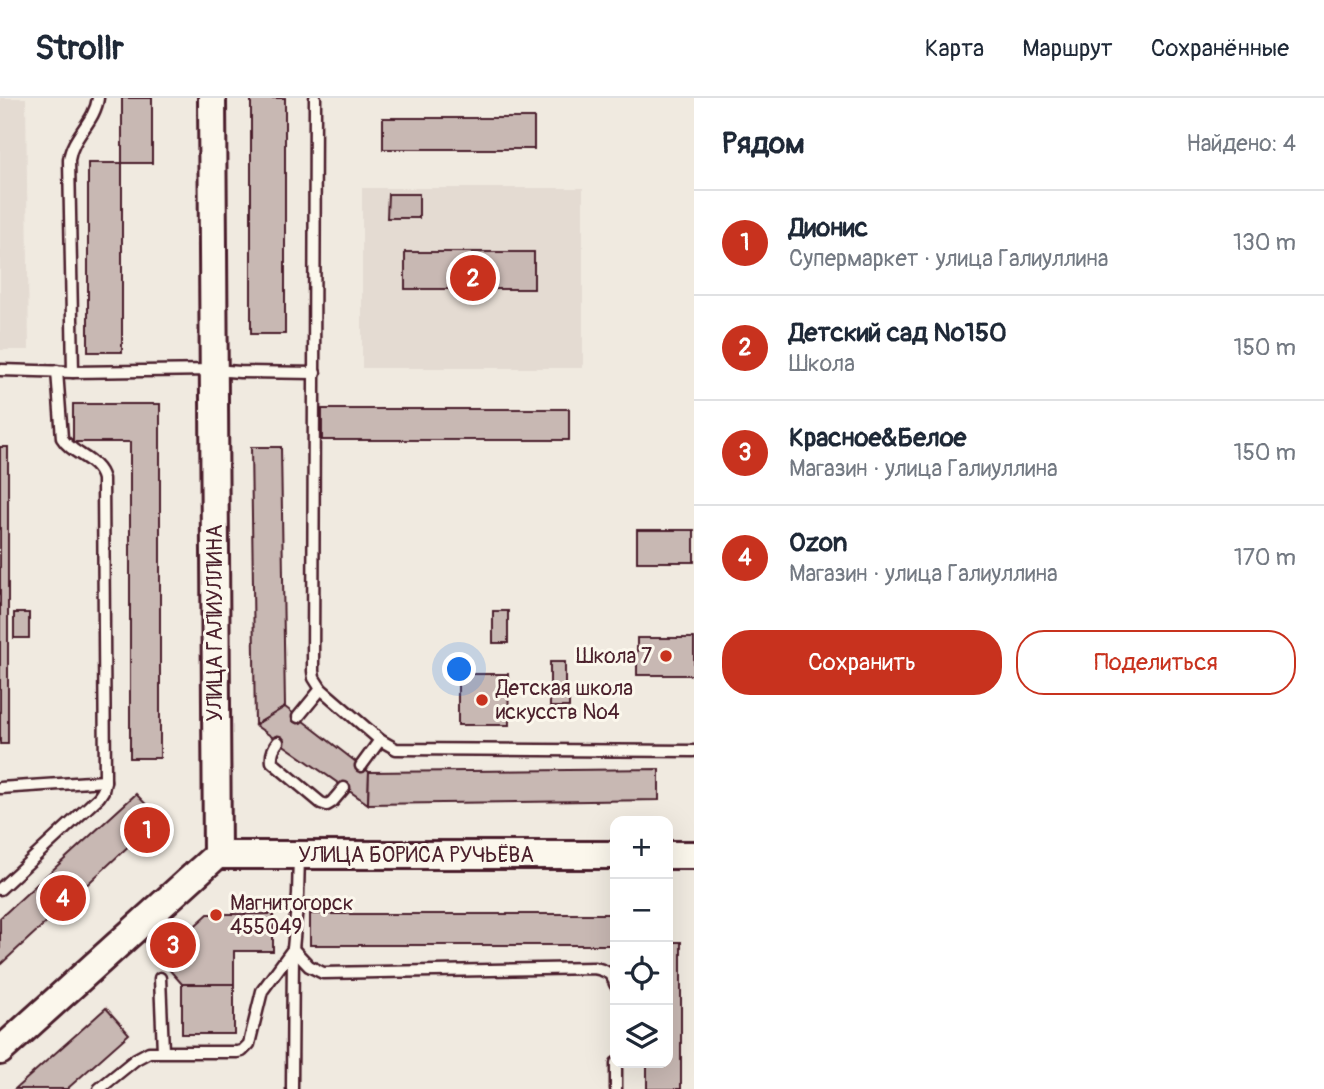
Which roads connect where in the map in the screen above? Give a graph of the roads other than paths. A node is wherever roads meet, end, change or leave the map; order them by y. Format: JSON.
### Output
{"nodes":[{"id":1,"x":98,"y":98,"type":"edge"},
{"id":2,"x":212,"y":98,"type":"edge"},
{"id":3,"x":315,"y":98,"type":"edge"},
{"id":4,"x":0,"y":370,"type":"edge"},
{"id":5,"x":214,"y":370,"type":"junction"},
{"id":6,"x":57,"y":371,"type":"junction"},
{"id":7,"x":73,"y":372,"type":"junction"},
{"id":8,"x":315,"y":373,"type":"junction"},
{"id":9,"x":321,"y":689,"type":"junction"},
{"id":10,"x":298,"y":717,"type":"dead end"},
{"id":11,"x":380,"y":740,"type":"junction"},
{"id":12,"x":278,"y":742,"type":"dead end"},
{"id":13,"x":694,"y":751,"type":"edge"},
{"id":14,"x":361,"y":766,"type":"dead end"},
{"id":15,"x":105,"y":782,"type":"junction"},
{"id":16,"x":0,"y":788,"type":"edge"},
{"id":17,"x":344,"y":788,"type":"dead end"},
{"id":18,"x":217,"y":855,"type":"junction"},
{"id":19,"x":299,"y":855,"type":"junction"},
{"id":20,"x":610,"y":855,"type":"edge"},
{"id":21,"x":673,"y":855,"type":"edge"},
{"id":22,"x":694,"y":855,"type":"edge"},
{"id":23,"x":0,"y":888,"type":"edge"},
{"id":24,"x":293,"y":949,"type":"junction"},
{"id":25,"x":610,"y":974,"type":"edge"},
{"id":26,"x":160,"y":978,"type":"dead end"},
{"id":27,"x":0,"y":1051,"type":"edge"},
{"id":28,"x":163,"y":1051,"type":"junction"},
{"id":29,"x":616,"y":1068,"type":"edge"},
{"id":30,"x":99,"y":1089,"type":"edge"},
{"id":31,"x":292,"y":1089,"type":"edge"},
{"id":32,"x":616,"y":1089,"type":"edge"}],
"edges":[{"from":1,"to":7,"type":"lane"},
{"from":2,"to":5,"type":"street","name":"УЛИЦА ГАЛИУЛЛИНА"},
{"from":3,"to":8,"type":"lane"},
{"from":4,"to":6,"type":"lane"},
{"from":5,"to":7,"type":"lane"},
{"from":5,"to":8,"type":"lane"},
{"from":5,"to":18,"type":"street","name":"УЛИЦА ГАЛИУЛЛИНА"},
{"from":6,"to":7,"type":"lane"},
{"from":6,"to":15,"type":"lane"},
{"from":8,"to":9,"type":"lane"},
{"from":9,"to":10,"type":"lane"},
{"from":9,"to":11,"type":"lane"},
{"from":11,"to":13,"type":"lane"},
{"from":11,"to":14,"type":"lane"},
{"from":12,"to":17,"type":"lane"},
{"from":15,"to":16,"type":"lane"},
{"from":15,"to":23,"type":"lane"},
{"from":18,"to":19,"type":"street","name":"УЛИЦА БОРИСА РУЧЬЁВА"},
{"from":18,"to":27,"type":"street"},
{"from":19,"to":20,"type":"street","name":"УЛИЦА БОРИСА РУЧЬЁВА"},
{"from":19,"to":24,"type":"lane"},
{"from":21,"to":22,"type":"street"},
{"from":24,"to":25,"type":"lane"},
{"from":24,"to":28,"type":"lane"},
{"from":24,"to":31,"type":"lane"},
{"from":26,"to":28,"type":"lane"},
{"from":28,"to":30,"type":"lane"},
{"from":29,"to":32,"type":"lane"}]}
